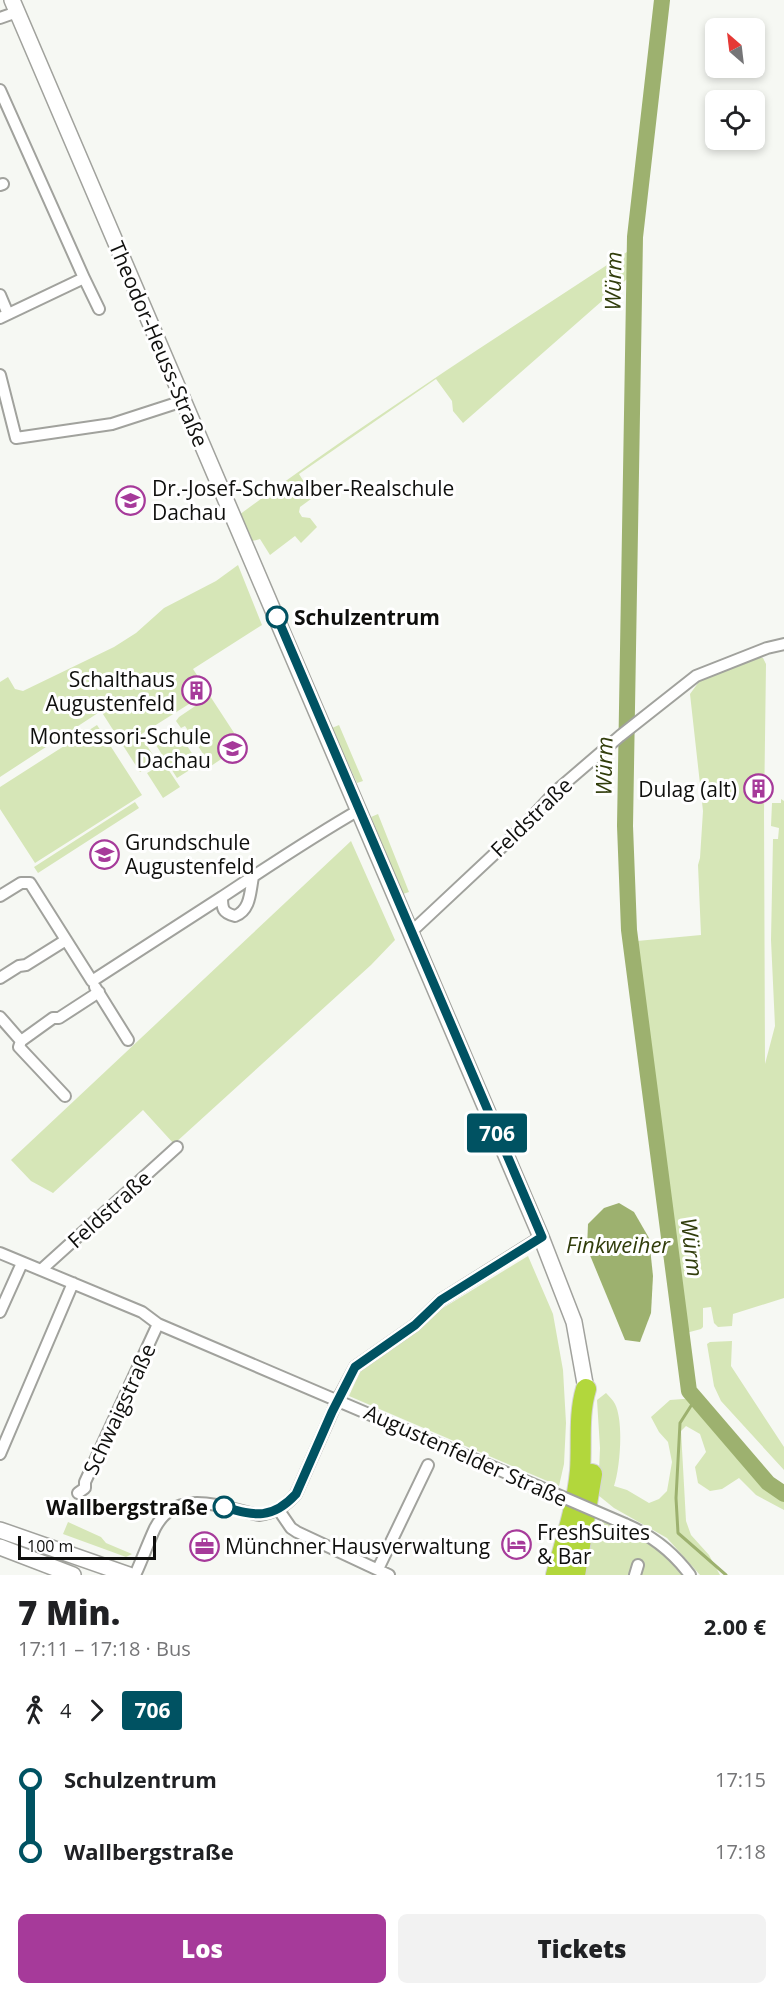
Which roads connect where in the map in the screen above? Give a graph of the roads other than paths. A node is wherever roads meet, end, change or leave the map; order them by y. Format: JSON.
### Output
{"nodes":[{"id":1,"x":14,"y":6,"type":"edge"},
{"id":2,"x":0,"y":18,"type":"edge"},
{"id":3,"x":0,"y":90,"type":"edge"},
{"id":4,"x":84,"y":278,"type":"junction"},
{"id":5,"x":0,"y":295,"type":"edge"},
{"id":6,"x":99,"y":309,"type":"dead end"},
{"id":7,"x":4,"y":316,"type":"edge"},
{"id":8,"x":0,"y":375,"type":"edge"},
{"id":9,"x":183,"y":401,"type":"junction"},
{"id":10,"x":784,"y":644,"type":"edge"},
{"id":11,"x":359,"y":810,"type":"junction"},
{"id":12,"x":253,"y":877,"type":"junction"},
{"id":13,"x":0,"y":896,"type":"edge"},
{"id":14,"x":222,"y":897,"type":"junction"},
{"id":15,"x":410,"y":933,"type":"junction"},
{"id":16,"x":66,"y":940,"type":"junction"},
{"id":17,"x":0,"y":978,"type":"edge"},
{"id":18,"x":92,"y":981,"type":"junction"},
{"id":19,"x":99,"y":992,"type":"junction"},
{"id":20,"x":0,"y":1017,"type":"edge"},
{"id":21,"x":128,"y":1040,"type":"dead end"},
{"id":22,"x":21,"y":1041,"type":"junction"},
{"id":23,"x":65,"y":1096,"type":"dead end"},
{"id":24,"x":177,"y":1147,"type":"dead end"},
{"id":25,"x":542,"y":1237,"type":"junction"},
{"id":26,"x":0,"y":1253,"type":"edge"},
{"id":27,"x":22,"y":1263,"type":"junction"},
{"id":28,"x":41,"y":1270,"type":"junction"},
{"id":29,"x":73,"y":1283,"type":"junction"},
{"id":30,"x":0,"y":1312,"type":"edge"},
{"id":31,"x":158,"y":1324,"type":"junction"},
{"id":32,"x":586,"y":1389,"type":"junction"},
{"id":33,"x":338,"y":1400,"type":"junction"},
{"id":34,"x":0,"y":1454,"type":"edge"},
{"id":35,"x":428,"y":1465,"type":"dead end"},
{"id":36,"x":78,"y":1493,"type":"dead end"},
{"id":37,"x":278,"y":1509,"type":"junction"},
{"id":38,"x":0,"y":1530,"type":"edge"},
{"id":39,"x":0,"y":1547,"type":"edge"},
{"id":40,"x":378,"y":1569,"type":"junction"},
{"id":41,"x":72,"y":1575,"type":"edge"},
{"id":42,"x":129,"y":1575,"type":"edge"},
{"id":43,"x":135,"y":1575,"type":"edge"},
{"id":44,"x":389,"y":1575,"type":"edge"},
{"id":45,"x":556,"y":1575,"type":"edge"},
{"id":46,"x":575,"y":1575,"type":"edge"},
{"id":47,"x":690,"y":1575,"type":"edge"}],
"edges":[{"from":1,"to":2,"type":"street"},
{"from":1,"to":9,"type":"street","name":"Theodor-Heuss-Straße"},
{"from":3,"to":4,"type":"street"},
{"from":4,"to":6,"type":"street"},
{"from":4,"to":7,"type":"street"},
{"from":5,"to":7,"type":"street"},
{"from":8,"to":9,"type":"street"},
{"from":9,"to":11,"type":"street","name":"Theodor-Heuss-Straße"},
{"from":10,"to":15,"type":"street","name":"Feldstraße"},
{"from":11,"to":12,"type":"street"},
{"from":11,"to":15,"type":"street","name":"Theodor-Heuss-Straße"},
{"from":12,"to":14,"type":"street"},
{"from":12,"to":14,"type":"street"},
{"from":13,"to":16,"type":"street"},
{"from":14,"to":18,"type":"street"},
{"from":15,"to":25,"type":"street","name":"Theodor-Heuss-Straße"},
{"from":16,"to":17,"type":"street"},
{"from":16,"to":18,"type":"street"},
{"from":18,"to":19,"type":"street"},
{"from":19,"to":21,"type":"street"},
{"from":19,"to":22,"type":"street"},
{"from":20,"to":22,"type":"street"},
{"from":22,"to":23,"type":"street"},
{"from":24,"to":28,"type":"street","name":"Feldstraße"},
{"from":25,"to":32,"type":"street","name":"Theodor-Heuss-Straße"},
{"from":25,"to":33,"type":"street"},
{"from":26,"to":27,"type":"street","name":"Augustenfelder Straße"},
{"from":27,"to":28,"type":"street","name":"Augustenfelder Straße"},
{"from":27,"to":30,"type":"street"},
{"from":28,"to":29,"type":"street","name":"Augustenfelder Straße"},
{"from":29,"to":31,"type":"street","name":"Augustenfelder Straße"},
{"from":29,"to":34,"type":"street"},
{"from":31,"to":33,"type":"street","name":"Augustenfelder Straße"},
{"from":31,"to":36,"type":"street","name":"Schwaigstraße"},
{"from":32,"to":45,"type":"highway"},
{"from":32,"to":46,"type":"highway"},
{"from":33,"to":37,"type":"street"},
{"from":33,"to":47,"type":"street","name":"Augustenfelder Straße","bridge":true},
{"from":35,"to":40,"type":"street"},
{"from":37,"to":40,"type":"street"},
{"from":37,"to":43,"type":"street"},
{"from":38,"to":42,"type":"street"},
{"from":39,"to":41,"type":"street"},
{"from":40,"to":44,"type":"street"}]}
